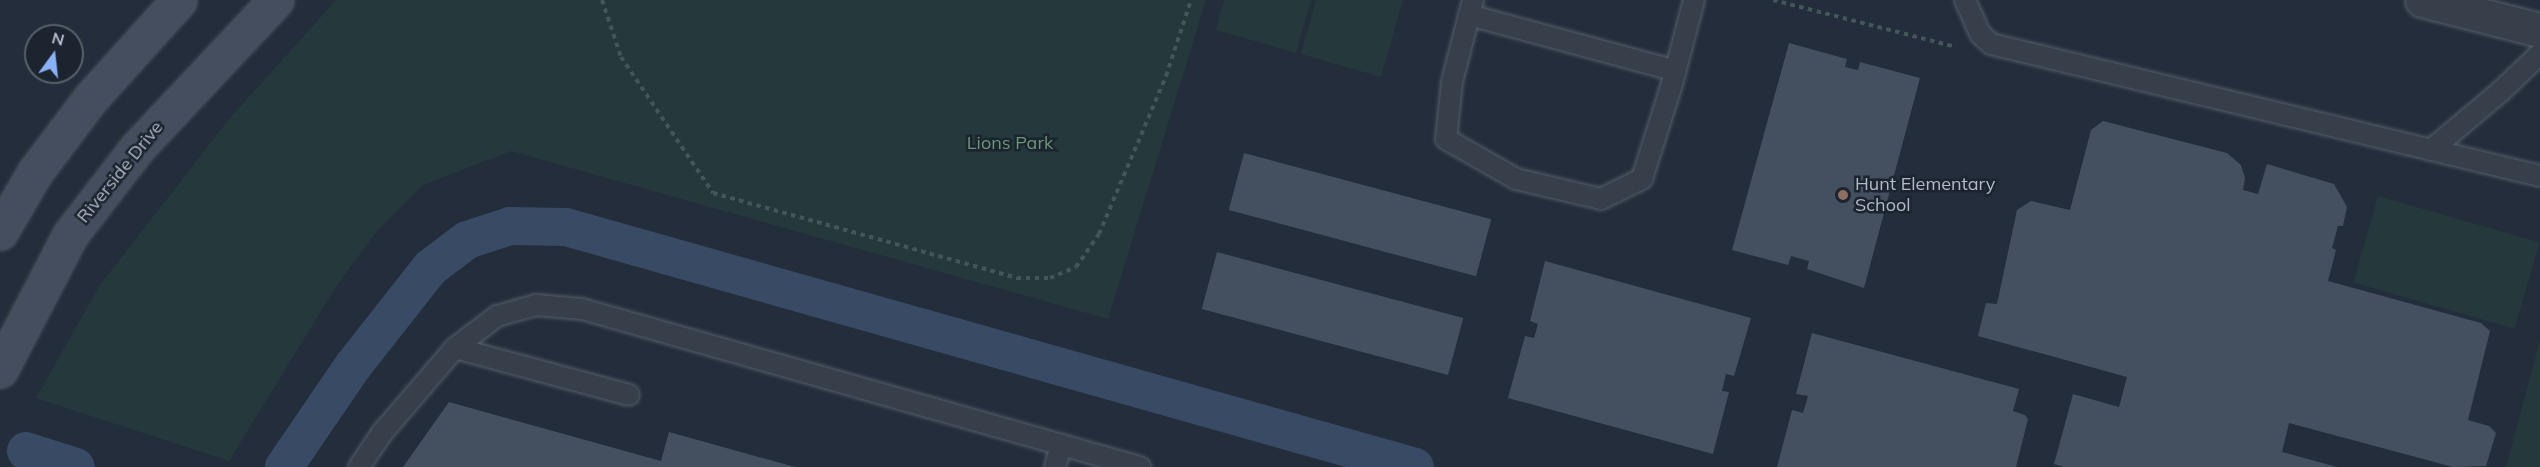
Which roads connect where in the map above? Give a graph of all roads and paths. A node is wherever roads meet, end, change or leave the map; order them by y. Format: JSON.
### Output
{"nodes":[{"id":1,"x":179,"y":0,"type":"edge"},
{"id":2,"x":276,"y":0,"type":"edge"},
{"id":3,"x":602,"y":0,"type":"edge"},
{"id":4,"x":1191,"y":0,"type":"edge"},
{"id":5,"x":1694,"y":0,"type":"edge"},
{"id":6,"x":1773,"y":0,"type":"edge"},
{"id":7,"x":1965,"y":0,"type":"edge"},
{"id":8,"x":2422,"y":0,"type":"edge"},
{"id":9,"x":1471,"y":8,"type":"edge"},
{"id":10,"x":2540,"y":30,"type":"edge"},
{"id":11,"x":1957,"y":48,"type":"dead end"},
{"id":12,"x":2540,"y":54,"type":"edge"},
{"id":13,"x":1676,"y":71,"type":"junction"},
{"id":14,"x":2431,"y":150,"type":"junction"},
{"id":15,"x":2540,"y":176,"type":"edge"},
{"id":16,"x":0,"y":232,"type":"edge"},
{"id":17,"x":455,"y":348,"type":"junction"},
{"id":18,"x":0,"y":370,"type":"edge"},
{"id":19,"x":629,"y":395,"type":"dead end"},
{"id":20,"x":1061,"y":445,"type":"junction"},
{"id":21,"x":360,"y":467,"type":"edge"},
{"id":22,"x":1055,"y":467,"type":"edge"},
{"id":23,"x":1140,"y":467,"type":"edge"}],
"edges":[{"from":1,"to":16,"type":"street"},
{"from":2,"to":18,"type":"street","name":"Riverside Drive"},
{"from":3,"to":4,"type":"path"},
{"from":5,"to":13,"type":"lane"},
{"from":6,"to":11,"type":"path"},
{"from":7,"to":14,"type":"lane"},
{"from":8,"to":10,"type":"street"},
{"from":9,"to":13,"type":"lane"},
{"from":9,"to":13,"type":"lane"},
{"from":12,"to":14,"type":"lane"},
{"from":14,"to":15,"type":"lane"},
{"from":17,"to":19,"type":"lane"},
{"from":17,"to":20,"type":"lane"},
{"from":17,"to":21,"type":"lane"},
{"from":20,"to":22,"type":"lane"},
{"from":20,"to":23,"type":"lane"}]}
